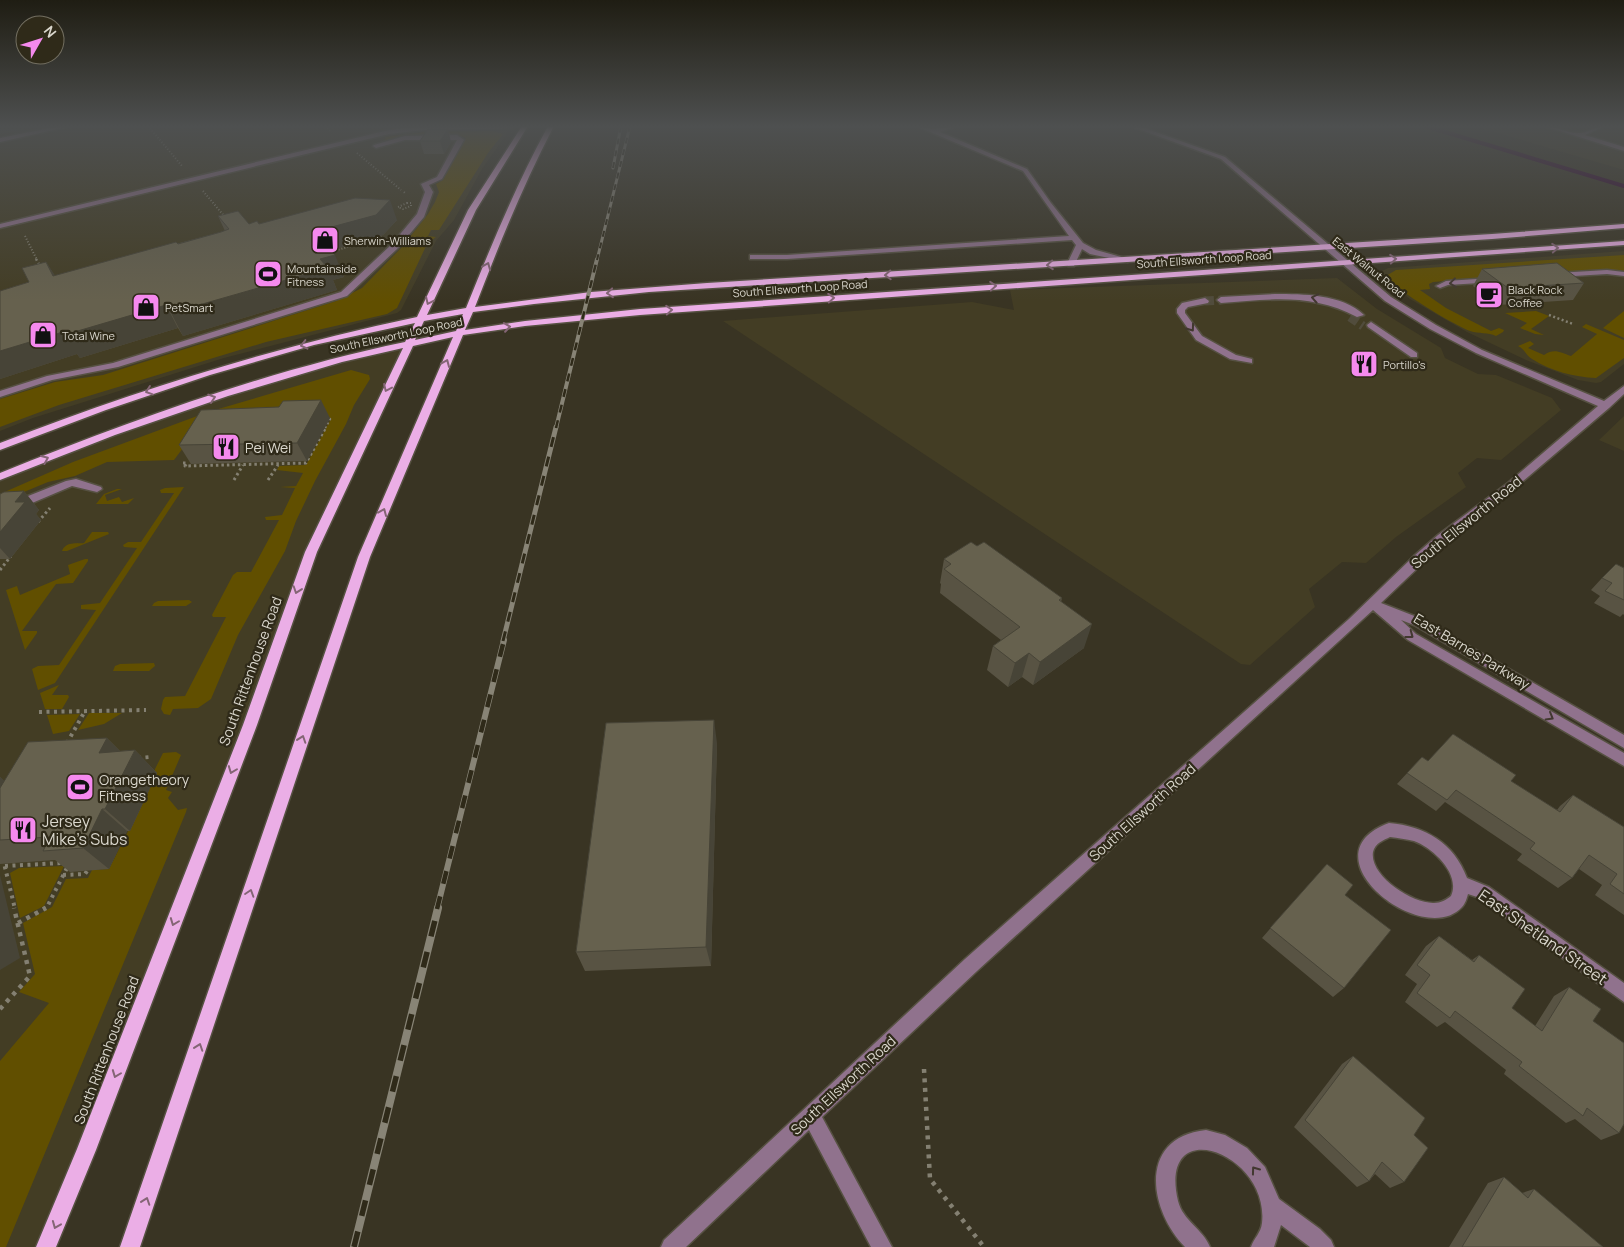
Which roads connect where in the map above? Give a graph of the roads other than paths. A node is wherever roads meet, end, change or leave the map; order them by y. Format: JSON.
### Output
{"nodes":[{"id":1,"x":173,"y":184,"type":"edge"},
{"id":2,"x":425,"y":184,"type":"edge"},
{"id":3,"x":487,"y":184,"type":"edge"},
{"id":4,"x":521,"y":184,"type":"edge"},
{"id":5,"x":1035,"y":184,"type":"edge"},
{"id":6,"x":1253,"y":184,"type":"edge"},
{"id":7,"x":0,"y":226,"type":"edge"},
{"id":8,"x":1624,"y":226,"type":"edge"},
{"id":9,"x":1074,"y":238,"type":"junction"},
{"id":10,"x":1624,"y":243,"type":"edge"},
{"id":11,"x":1080,"y":246,"type":"junction"},
{"id":12,"x":1325,"y":247,"type":"junction"},
{"id":13,"x":753,"y":257,"type":"dead end"},
{"id":14,"x":1128,"y":260,"type":"junction"},
{"id":15,"x":1345,"y":262,"type":"junction"},
{"id":16,"x":1071,"y":264,"type":"junction"},
{"id":17,"x":1624,"y":274,"type":"edge"},
{"id":18,"x":1550,"y":276,"type":"edge"},
{"id":19,"x":1503,"y":279,"type":"edge"},
{"id":20,"x":1440,"y":286,"type":"dead end"},
{"id":21,"x":1221,"y":300,"type":"tunnel mouth"},
{"id":22,"x":1205,"y":302,"type":"tunnel mouth"},
{"id":23,"x":1341,"y":305,"type":"junction"},
{"id":24,"x":468,"y":311,"type":"junction"},
{"id":25,"x":1360,"y":316,"type":"tunnel mouth"},
{"id":26,"x":1350,"y":317,"type":"tunnel mouth"},
{"id":27,"x":420,"y":319,"type":"junction"},
{"id":28,"x":1367,"y":325,"type":"tunnel mouth"},
{"id":29,"x":459,"y":334,"type":"junction"},
{"id":30,"x":408,"y":344,"type":"junction"},
{"id":31,"x":1414,"y":355,"type":"dead end"},
{"id":32,"x":1249,"y":361,"type":"dead end"},
{"id":33,"x":1624,"y":389,"type":"edge"},
{"id":34,"x":0,"y":394,"type":"edge"},
{"id":35,"x":1606,"y":406,"type":"junction"},
{"id":36,"x":0,"y":447,"type":"edge"},
{"id":37,"x":0,"y":477,"type":"edge"},
{"id":38,"x":98,"y":489,"type":"dead end"},
{"id":39,"x":0,"y":515,"type":"edge"},
{"id":40,"x":1373,"y":603,"type":"junction"},
{"id":41,"x":1624,"y":742,"type":"edge"},
{"id":42,"x":1624,"y":760,"type":"edge"},
{"id":43,"x":1462,"y":883,"type":"junction"},
{"id":44,"x":1624,"y":994,"type":"edge"},
{"id":45,"x":811,"y":1115,"type":"junction"},
{"id":46,"x":1271,"y":1205,"type":"junction"},
{"id":47,"x":46,"y":1247,"type":"edge"},
{"id":48,"x":130,"y":1247,"type":"edge"},
{"id":49,"x":671,"y":1247,"type":"edge"},
{"id":50,"x":882,"y":1247,"type":"edge"},
{"id":51,"x":1200,"y":1247,"type":"edge"},
{"id":52,"x":1261,"y":1247,"type":"edge"},
{"id":53,"x":1324,"y":1247,"type":"edge"}],
"edges":[{"from":1,"to":7,"type":"street"},
{"from":2,"to":34,"type":"street"},
{"from":3,"to":27,"type":"main road","name":"South Rittenhouse Road","one_way":true},
{"from":24,"to":4,"type":"main road","one_way":true},
{"from":5,"to":9,"type":"street"},
{"from":6,"to":12,"type":"street","name":"East Walnut Road"},
{"from":8,"to":12,"type":"main road","name":"South Ellsworth Loop Road"},
{"from":9,"to":11,"type":"street"},
{"from":9,"to":13,"type":"street"},
{"from":15,"to":10,"type":"main road","name":"South Ellsworth Loop Road","one_way":true},
{"from":11,"to":14,"type":"street"},
{"from":11,"to":16,"type":"street"},
{"from":12,"to":14,"type":"main road","name":"South Ellsworth Loop Road"},
{"from":12,"to":15,"type":"street","name":"East Walnut Road"},
{"from":14,"to":16,"type":"main road","name":"South Ellsworth Loop Road"},
{"from":29,"to":15,"type":"main road","name":"South Ellsworth Loop Road","one_way":true},
{"from":15,"to":35,"type":"street","name":"East Walnut Road"},
{"from":16,"to":24,"type":"main road","name":"South Ellsworth Loop Road","one_way":true},
{"from":17,"to":18,"type":"street"},
{"from":19,"to":20,"type":"street","one_way":true},
{"from":23,"to":21,"type":"street","one_way":true},
{"from":22,"to":32,"type":"street","one_way":true},
{"from":23,"to":25,"type":"street"},
{"from":23,"to":26,"type":"street"},
{"from":24,"to":27,"type":"main road","name":"South Ellsworth Loop Road"},
{"from":24,"to":29,"type":"main road"},
{"from":27,"to":30,"type":"main road","name":"South Rittenhouse Road"},
{"from":27,"to":36,"type":"main road","name":"South Ellsworth Loop Road","one_way":true},
{"from":28,"to":31,"type":"street"},
{"from":29,"to":30,"type":"main road","name":"South Ellsworth Loop Road"},
{"from":48,"to":29,"type":"main road","one_way":true},
{"from":37,"to":30,"type":"main road","name":"South Ellsworth Loop Road","one_way":true},
{"from":30,"to":47,"type":"main road","name":"South Rittenhouse Road","one_way":true},
{"from":33,"to":35,"type":"street","name":"South Ellsworth Road"},
{"from":35,"to":40,"type":"street","name":"South Ellsworth Road"},
{"from":38,"to":39,"type":"street"},
{"from":40,"to":41,"type":"street","name":"East Barnes Parkway"},
{"from":40,"to":42,"type":"street","name":"East Barnes Parkway","one_way":true},
{"from":40,"to":45,"type":"street","name":"South Ellsworth Road"},
{"from":43,"to":43,"type":"street","name":"East Shetland Street"},
{"from":43,"to":44,"type":"street","name":"East Shetland Street"},
{"from":45,"to":49,"type":"street","name":"South Ellsworth Road"},
{"from":45,"to":50,"type":"street"},
{"from":46,"to":51,"type":"street","one_way":true},
{"from":46,"to":52,"type":"street"},
{"from":46,"to":53,"type":"street"}]}
